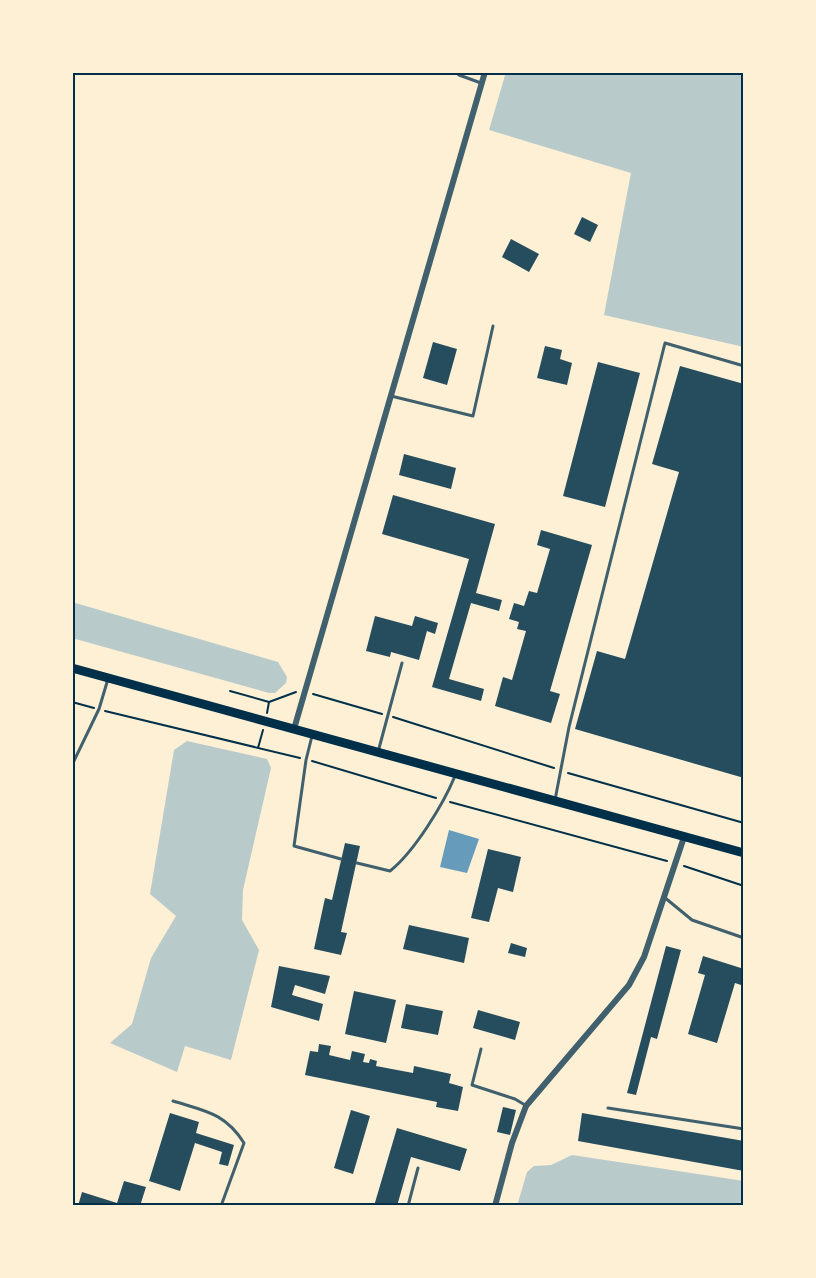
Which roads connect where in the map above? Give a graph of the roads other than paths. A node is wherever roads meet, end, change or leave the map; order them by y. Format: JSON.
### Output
{"nodes":[{"id":1,"x":456,"y":72,"type":"edge"},
{"id":2,"x":485,"y":72,"type":"edge"},
{"id":3,"x":482,"y":84,"type":"junction"},
{"id":4,"x":493,"y":326,"type":"dead end"},
{"id":5,"x":744,"y":366,"type":"edge"},
{"id":6,"x":391,"y":396,"type":"junction"},
{"id":7,"x":402,"y":663,"type":"dead end"},
{"id":8,"x":72,"y":668,"type":"edge"},
{"id":9,"x":109,"y":679,"type":"junction"},
{"id":10,"x":294,"y":729,"type":"junction"},
{"id":11,"x":313,"y":734,"type":"junction"},
{"id":12,"x":377,"y":753,"type":"junction"},
{"id":13,"x":72,"y":765,"type":"edge"},
{"id":14,"x":455,"y":774,"type":"junction"},
{"id":15,"x":554,"y":801,"type":"junction"},
{"id":16,"x":684,"y":837,"type":"junction"},
{"id":17,"x":744,"y":853,"type":"edge"},
{"id":18,"x":342,"y":859,"type":"dead end"},
{"id":19,"x":357,"y":863,"type":"dead end"},
{"id":20,"x":664,"y":897,"type":"junction"},
{"id":21,"x":744,"y":938,"type":"edge"},
{"id":22,"x":481,"y":1049,"type":"dead end"},
{"id":23,"x":173,"y":1101,"type":"dead end"},
{"id":24,"x":526,"y":1106,"type":"junction"},
{"id":25,"x":608,"y":1108,"type":"dead end"},
{"id":26,"x":744,"y":1129,"type":"edge"},
{"id":27,"x":418,"y":1168,"type":"dead end"},
{"id":28,"x":221,"y":1206,"type":"edge"},
{"id":29,"x":408,"y":1206,"type":"edge"},
{"id":30,"x":495,"y":1206,"type":"edge"}],
"edges":[{"from":1,"to":3,"type":"lane"},
{"from":2,"to":3,"type":"street"},
{"from":3,"to":6,"type":"street"},
{"from":4,"to":6,"type":"lane"},
{"from":5,"to":15,"type":"lane"},
{"from":6,"to":10,"type":"street"},
{"from":7,"to":12,"type":"lane"},
{"from":8,"to":9,"type":"main road"},
{"from":9,"to":10,"type":"main road"},
{"from":9,"to":13,"type":"lane"},
{"from":10,"to":11,"type":"main road"},
{"from":11,"to":12,"type":"main road"},
{"from":11,"to":18,"type":"lane"},
{"from":12,"to":14,"type":"main road"},
{"from":14,"to":15,"type":"main road"},
{"from":14,"to":19,"type":"lane"},
{"from":15,"to":16,"type":"main road"},
{"from":16,"to":17,"type":"main road"},
{"from":16,"to":20,"type":"street"},
{"from":20,"to":21,"type":"lane"},
{"from":20,"to":24,"type":"street"},
{"from":22,"to":24,"type":"lane"},
{"from":23,"to":28,"type":"lane"},
{"from":24,"to":30,"type":"street"},
{"from":25,"to":26,"type":"lane"},
{"from":27,"to":29,"type":"lane"}]}
